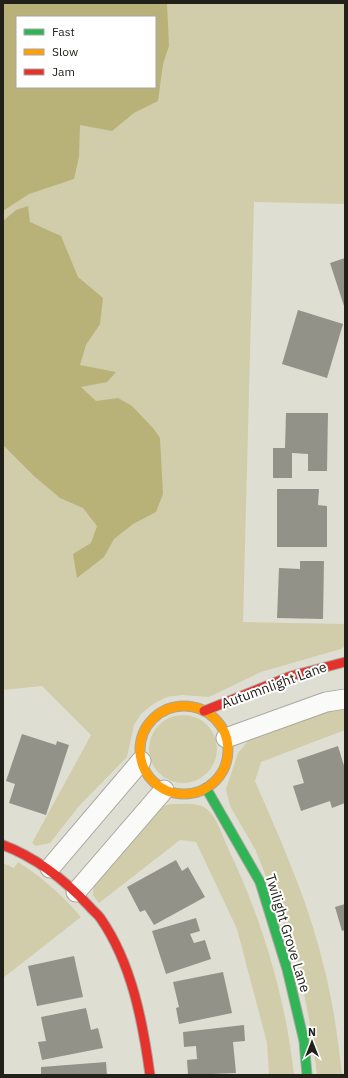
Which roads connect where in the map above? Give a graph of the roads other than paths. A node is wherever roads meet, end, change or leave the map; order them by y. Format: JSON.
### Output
{"nodes":[{"id":1,"x":345,"y":662,"type":"edge"},
{"id":2,"x":345,"y":699,"type":"edge"},
{"id":3,"x":204,"y":711,"type":"junction"},
{"id":4,"x":226,"y":738,"type":"junction"},
{"id":5,"x":141,"y":761,"type":"junction"},
{"id":6,"x":206,"y":788,"type":"junction"},
{"id":7,"x":164,"y":790,"type":"junction"},
{"id":8,"x":3,"y":844,"type":"edge"},
{"id":9,"x":50,"y":868,"type":"junction"},
{"id":10,"x":76,"y":892,"type":"junction"},
{"id":11,"x":150,"y":1075,"type":"edge"},
{"id":12,"x":307,"y":1075,"type":"edge"}],
"edges":[{"from":1,"to":3,"type":"street","name":"Autumnlight Lane"},
{"from":2,"to":4,"type":"street"},
{"from":3,"to":4,"type":"street"},
{"from":3,"to":5,"type":"street"},
{"from":4,"to":6,"type":"street"},
{"from":5,"to":7,"type":"street"},
{"from":5,"to":9,"type":"street"},
{"from":6,"to":7,"type":"street"},
{"from":6,"to":12,"type":"street","name":"Twilight Grove Lane"},
{"from":7,"to":10,"type":"street"},
{"from":8,"to":9,"type":"street"},
{"from":9,"to":10,"type":"street"},
{"from":10,"to":11,"type":"street"}]}
